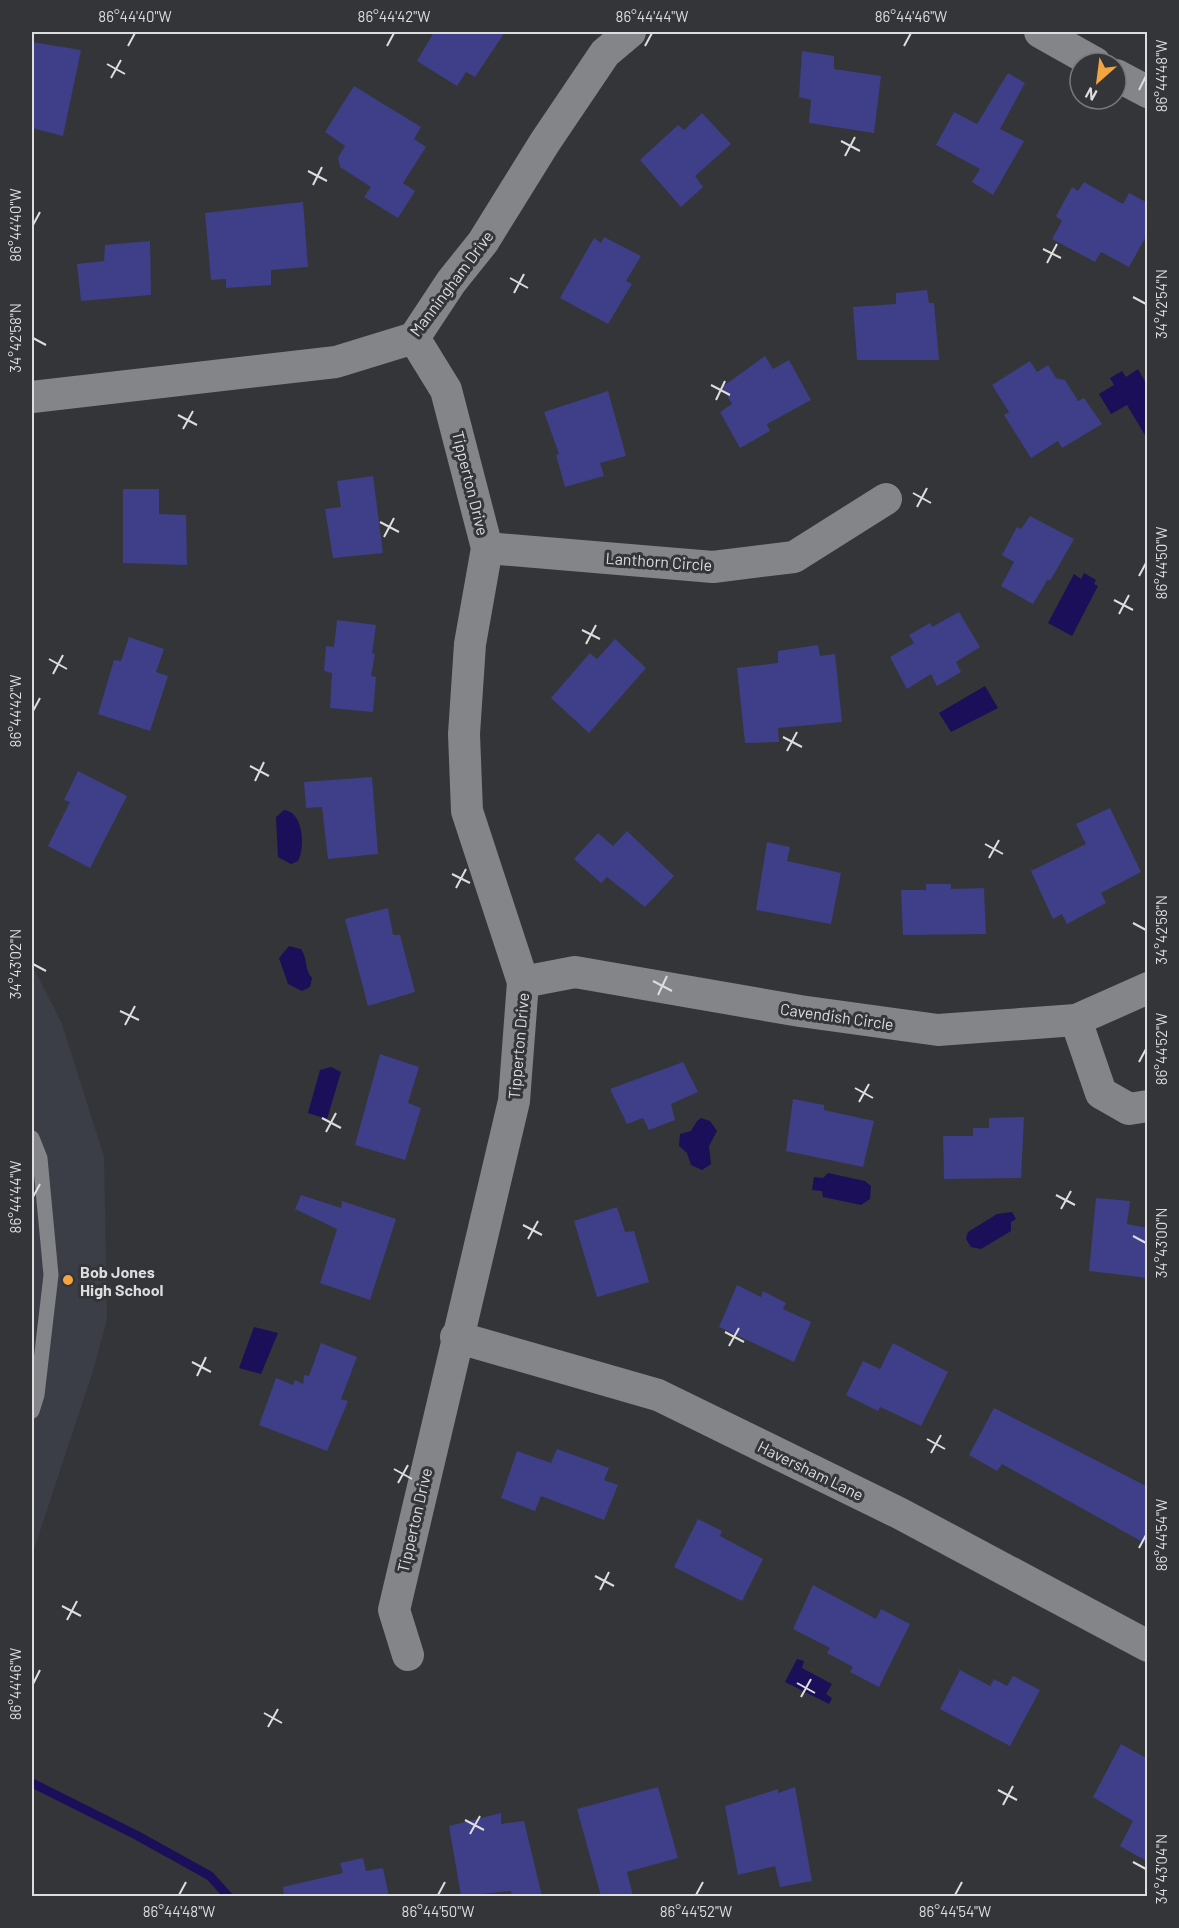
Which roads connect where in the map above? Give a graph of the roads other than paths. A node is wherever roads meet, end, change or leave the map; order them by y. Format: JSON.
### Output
{"nodes":[{"id":1,"x":630,"y":32,"type":"edge"},
{"id":2,"x":1040,"y":32,"type":"edge"},
{"id":3,"x":1074,"y":51,"type":"edge"},
{"id":4,"x":1128,"y":81,"type":"edge"},
{"id":5,"x":1148,"y":92,"type":"edge"},
{"id":6,"x":414,"y":338,"type":"junction"},
{"id":7,"x":32,"y":397,"type":"edge"},
{"id":8,"x":886,"y":499,"type":"dead end"},
{"id":9,"x":487,"y":548,"type":"junction"},
{"id":10,"x":523,"y":982,"type":"junction"},
{"id":11,"x":1148,"y":988,"type":"edge"},
{"id":12,"x":1076,"y":1020,"type":"junction"},
{"id":13,"x":1148,"y":1106,"type":"edge"},
{"id":14,"x":32,"y":1138,"type":"edge"},
{"id":15,"x":456,"y":1336,"type":"junction"},
{"id":16,"x":32,"y":1411,"type":"edge"},
{"id":17,"x":1148,"y":1646,"type":"edge"},
{"id":18,"x":408,"y":1655,"type":"dead end"}],
"edges":[{"from":1,"to":6,"type":"street","name":"Manningham Drive"},
{"from":2,"to":3,"type":"street"},
{"from":4,"to":5,"type":"street"},
{"from":6,"to":7,"type":"street","name":"Manningham Drive"},
{"from":6,"to":9,"type":"street","name":"Tipperton Drive"},
{"from":8,"to":9,"type":"street","name":"Lanthorn Circle"},
{"from":9,"to":10,"type":"street","name":"Tipperton Drive"},
{"from":10,"to":12,"type":"street","name":"Cavendish Circle"},
{"from":10,"to":15,"type":"street","name":"Tipperton Drive"},
{"from":11,"to":12,"type":"street","name":"Cavendish Circle"},
{"from":12,"to":13,"type":"street"},
{"from":14,"to":16,"type":"lane"},
{"from":15,"to":17,"type":"street","name":"Haversham Lane"},
{"from":15,"to":18,"type":"street","name":"Tipperton Drive"}]}
